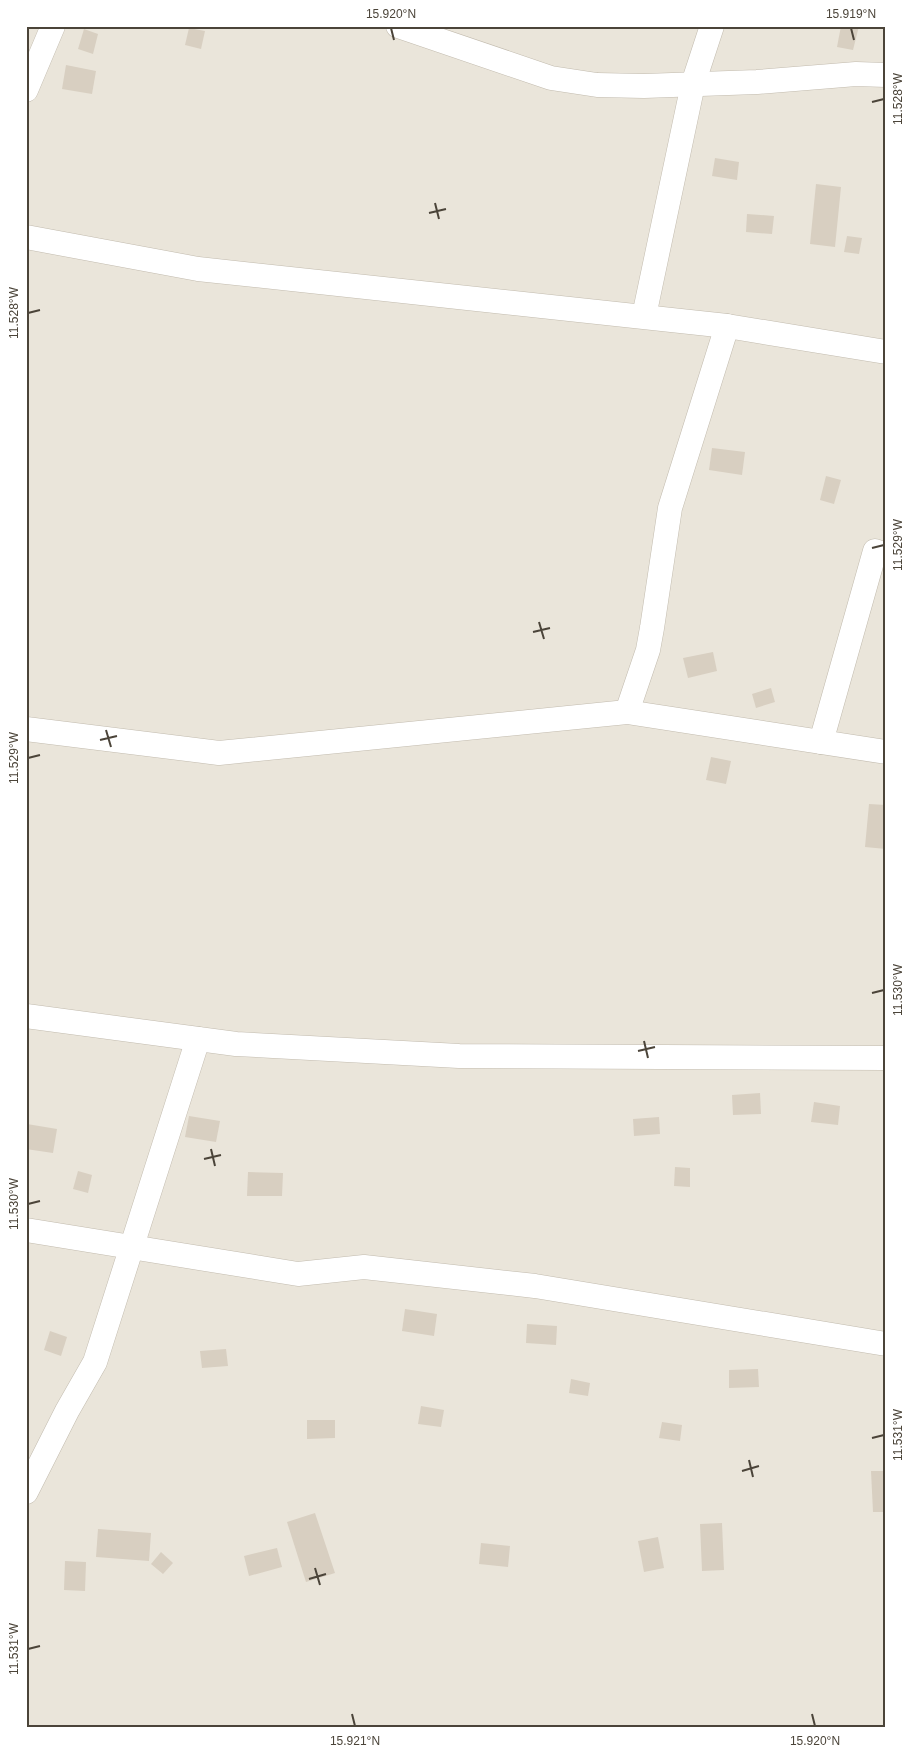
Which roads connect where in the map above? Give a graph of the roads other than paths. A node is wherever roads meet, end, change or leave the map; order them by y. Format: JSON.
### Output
{"nodes":[{"id":1,"x":53,"y":26,"type":"edge"},
{"id":2,"x":398,"y":26,"type":"edge"},
{"id":3,"x":712,"y":26,"type":"edge"},
{"id":4,"x":886,"y":75,"type":"edge"},
{"id":5,"x":693,"y":84,"type":"junction"},
{"id":6,"x":26,"y":90,"type":"edge"},
{"id":7,"x":26,"y":237,"type":"edge"},
{"id":8,"x":644,"y":316,"type":"junction"},
{"id":9,"x":727,"y":326,"type":"junction"},
{"id":10,"x":886,"y":352,"type":"edge"},
{"id":11,"x":886,"y":556,"type":"edge"},
{"id":12,"x":627,"y":712,"type":"junction"},
{"id":13,"x":26,"y":730,"type":"edge"},
{"id":14,"x":821,"y":742,"type":"junction"},
{"id":15,"x":886,"y":752,"type":"edge"},
{"id":16,"x":26,"y":1016,"type":"edge"},
{"id":17,"x":198,"y":1038,"type":"junction"},
{"id":18,"x":886,"y":1058,"type":"edge"},
{"id":19,"x":26,"y":1230,"type":"edge"},
{"id":20,"x":131,"y":1248,"type":"junction"},
{"id":21,"x":886,"y":1344,"type":"edge"},
{"id":22,"x":26,"y":1492,"type":"edge"}],
"edges":[{"from":1,"to":6,"type":"street"},
{"from":2,"to":5,"type":"street"},
{"from":3,"to":5,"type":"street"},
{"from":4,"to":5,"type":"street"},
{"from":5,"to":8,"type":"street"},
{"from":7,"to":8,"type":"street"},
{"from":8,"to":9,"type":"street"},
{"from":9,"to":10,"type":"street"},
{"from":9,"to":12,"type":"street"},
{"from":11,"to":14,"type":"street"},
{"from":12,"to":13,"type":"street"},
{"from":12,"to":14,"type":"street"},
{"from":14,"to":15,"type":"street"},
{"from":16,"to":17,"type":"street"},
{"from":17,"to":18,"type":"street"},
{"from":17,"to":20,"type":"street"},
{"from":19,"to":20,"type":"street"},
{"from":20,"to":21,"type":"street"},
{"from":20,"to":22,"type":"street"}]}
